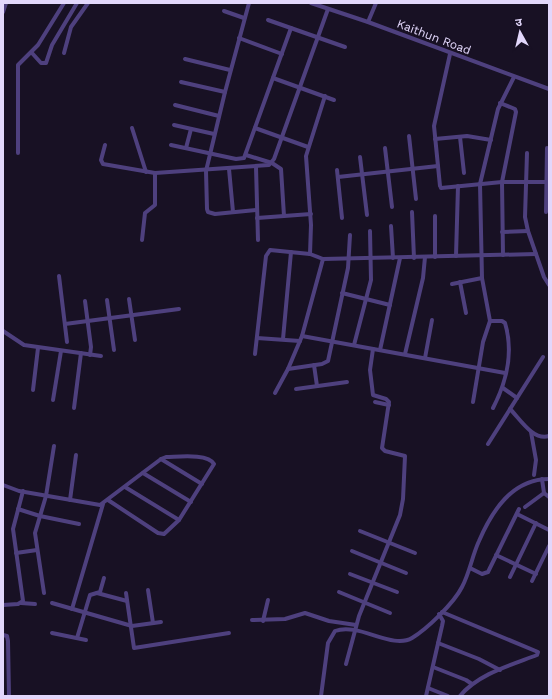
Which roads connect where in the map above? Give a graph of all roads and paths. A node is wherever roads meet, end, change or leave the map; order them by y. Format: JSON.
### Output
{"nodes":[{"id":1,"x":6,"y":3,"type":"edge"},
{"id":2,"x":64,"y":3,"type":"edge"},
{"id":3,"x":77,"y":3,"type":"edge"},
{"id":4,"x":88,"y":3,"type":"edge"},
{"id":5,"x":249,"y":3,"type":"edge"},
{"id":6,"x":311,"y":3,"type":"edge"},
{"id":7,"x":376,"y":3,"type":"edge"},
{"id":8,"x":328,"y":9,"type":"junction"},
{"id":9,"x":3,"y":12,"type":"edge"},
{"id":10,"x":224,"y":12,"type":"dead end"},
{"id":11,"x":244,"y":18,"type":"junction"},
{"id":12,"x":268,"y":20,"type":"dead end"},
{"id":13,"x":368,"y":22,"type":"junction"},
{"id":14,"x":291,"y":28,"type":"junction"},
{"id":15,"x":317,"y":37,"type":"junction"},
{"id":16,"x":239,"y":38,"type":"junction"},
{"id":17,"x":345,"y":47,"type":"dead end"},
{"id":18,"x":32,"y":53,"type":"junction"},
{"id":19,"x":64,"y":53,"type":"dead end"},
{"id":20,"x":282,"y":54,"type":"junction"},
{"id":21,"x":450,"y":54,"type":"junction"},
{"id":22,"x":185,"y":59,"type":"dead end"},
{"id":23,"x":230,"y":70,"type":"junction"},
{"id":24,"x":273,"y":78,"type":"junction"},
{"id":25,"x":514,"y":78,"type":"junction"},
{"id":26,"x":181,"y":82,"type":"dead end"},
{"id":27,"x":300,"y":87,"type":"junction"},
{"id":28,"x":549,"y":90,"type":"edge"},
{"id":29,"x":225,"y":92,"type":"junction"},
{"id":30,"x":325,"y":96,"type":"junction"},
{"id":31,"x":334,"y":100,"type":"dead end"},
{"id":32,"x":500,"y":103,"type":"junction"},
{"id":33,"x":175,"y":105,"type":"dead end"},
{"id":34,"x":219,"y":116,"type":"junction"},
{"id":35,"x":174,"y":125,"type":"dead end"},
{"id":36,"x":132,"y":128,"type":"dead end"},
{"id":37,"x":255,"y":128,"type":"junction"},
{"id":38,"x":191,"y":129,"type":"junction"},
{"id":39,"x":214,"y":134,"type":"junction"},
{"id":40,"x":409,"y":136,"type":"dead end"},
{"id":41,"x":282,"y":137,"type":"junction"},
{"id":42,"x":460,"y":137,"type":"junction"},
{"id":43,"x":435,"y":139,"type":"junction"},
{"id":44,"x":491,"y":140,"type":"junction"},
{"id":45,"x":106,"y":145,"type":"dead end"},
{"id":46,"x":171,"y":146,"type":"dead end"},
{"id":47,"x":308,"y":147,"type":"junction"},
{"id":48,"x":186,"y":148,"type":"junction"},
{"id":49,"x":385,"y":148,"type":"dead end"},
{"id":50,"x":547,"y":148,"type":"dead end"},
{"id":51,"x":18,"y":153,"type":"dead end"},
{"id":52,"x":210,"y":153,"type":"junction"},
{"id":53,"x":527,"y":153,"type":"dead end"},
{"id":54,"x":246,"y":154,"type":"junction"},
{"id":55,"x":360,"y":157,"type":"dead end"},
{"id":56,"x":272,"y":163,"type":"junction"},
{"id":57,"x":438,"y":166,"type":"junction"},
{"id":58,"x":256,"y":167,"type":"junction"},
{"id":59,"x":414,"y":168,"type":"junction"},
{"id":60,"x":229,"y":169,"type":"junction"},
{"id":61,"x":337,"y":170,"type":"dead end"},
{"id":62,"x":206,"y":171,"type":"junction"},
{"id":63,"x":388,"y":171,"type":"junction"},
{"id":64,"x":146,"y":172,"type":"junction"},
{"id":65,"x":155,"y":173,"type":"junction"},
{"id":66,"x":464,"y":173,"type":"dead end"},
{"id":67,"x":362,"y":174,"type":"junction"},
{"id":68,"x":338,"y":177,"type":"junction"},
{"id":69,"x":502,"y":182,"type":"junction"},
{"id":70,"x":525,"y":182,"type":"junction"},
{"id":71,"x":548,"y":182,"type":"edge"},
{"id":72,"x":480,"y":184,"type":"junction"},
{"id":73,"x":458,"y":186,"type":"junction"},
{"id":74,"x":416,"y":198,"type":"dead end"},
{"id":75,"x":392,"y":206,"type":"dead end"},
{"id":76,"x":257,"y":210,"type":"junction"},
{"id":77,"x":233,"y":212,"type":"junction"},
{"id":78,"x":412,"y":212,"type":"dead end"},
{"id":79,"x":546,"y":212,"type":"dead end"},
{"id":80,"x":311,"y":214,"type":"junction"},
{"id":81,"x":367,"y":215,"type":"dead end"},
{"id":82,"x":284,"y":216,"type":"junction"},
{"id":83,"x":435,"y":216,"type":"dead end"},
{"id":84,"x":257,"y":218,"type":"junction"},
{"id":85,"x":342,"y":218,"type":"dead end"},
{"id":86,"x":391,"y":226,"type":"dead end"},
{"id":87,"x":370,"y":231,"type":"dead end"},
{"id":88,"x":502,"y":232,"type":"junction"},
{"id":89,"x":528,"y":232,"type":"junction"},
{"id":90,"x":350,"y":236,"type":"dead end"},
{"id":91,"x":142,"y":240,"type":"dead end"},
{"id":92,"x":258,"y":240,"type":"dead end"},
{"id":93,"x":291,"y":252,"type":"junction"},
{"id":94,"x":310,"y":254,"type":"junction"},
{"id":95,"x":536,"y":254,"type":"junction"},
{"id":96,"x":503,"y":255,"type":"junction"},
{"id":97,"x":456,"y":256,"type":"junction"},
{"id":98,"x":480,"y":256,"type":"junction"},
{"id":99,"x":425,"y":257,"type":"junction"},
{"id":100,"x":435,"y":257,"type":"junction"},
{"id":101,"x":349,"y":258,"type":"junction"},
{"id":102,"x":372,"y":258,"type":"junction"},
{"id":103,"x":393,"y":258,"type":"junction"},
{"id":104,"x":400,"y":258,"type":"junction"},
{"id":105,"x":414,"y":258,"type":"junction"},
{"id":106,"x":323,"y":259,"type":"junction"},
{"id":107,"x":59,"y":276,"type":"dead end"},
{"id":108,"x":482,"y":278,"type":"junction"},
{"id":109,"x":460,"y":282,"type":"junction"},
{"id":110,"x":452,"y":284,"type":"dead end"},
{"id":111,"x":549,"y":285,"type":"edge"},
{"id":112,"x":342,"y":293,"type":"junction"},
{"id":113,"x":129,"y":299,"type":"dead end"},
{"id":114,"x":366,"y":299,"type":"junction"},
{"id":115,"x":108,"y":300,"type":"dead end"},
{"id":116,"x":85,"y":301,"type":"dead end"},
{"id":117,"x":390,"y":305,"type":"junction"},
{"id":118,"x":179,"y":309,"type":"dead end"},
{"id":119,"x":466,"y":313,"type":"dead end"},
{"id":120,"x":132,"y":316,"type":"junction"},
{"id":121,"x":110,"y":318,"type":"junction"},
{"id":122,"x":432,"y":320,"type":"dead end"},
{"id":123,"x":88,"y":321,"type":"junction"},
{"id":124,"x":490,"y":321,"type":"junction"},
{"id":125,"x":65,"y":324,"type":"junction"},
{"id":126,"x":3,"y":331,"type":"edge"},
{"id":127,"x":302,"y":336,"type":"junction"},
{"id":128,"x":257,"y":338,"type":"junction"},
{"id":129,"x":283,"y":339,"type":"junction"},
{"id":130,"x":135,"y":340,"type":"dead end"},
{"id":131,"x":300,"y":341,"type":"junction"},
{"id":132,"x":331,"y":341,"type":"junction"},
{"id":133,"x":67,"y":342,"type":"dead end"},
{"id":134,"x":354,"y":345,"type":"junction"},
{"id":135,"x":38,"y":348,"type":"junction"},
{"id":136,"x":373,"y":349,"type":"junction"},
{"id":137,"x":114,"y":350,"type":"dead end"},
{"id":138,"x":380,"y":350,"type":"junction"},
{"id":139,"x":61,"y":351,"type":"junction"},
{"id":140,"x":81,"y":353,"type":"junction"},
{"id":141,"x":255,"y":354,"type":"dead end"},
{"id":142,"x":405,"y":354,"type":"junction"},
{"id":143,"x":90,"y":355,"type":"junction"},
{"id":144,"x":101,"y":356,"type":"dead end"},
{"id":145,"x":543,"y":357,"type":"dead end"},
{"id":146,"x":425,"y":358,"type":"junction"},
{"id":147,"x":314,"y":365,"type":"junction"},
{"id":148,"x":478,"y":368,"type":"junction"},
{"id":149,"x":288,"y":369,"type":"junction"},
{"id":150,"x":505,"y":373,"type":"junction"},
{"id":151,"x":347,"y":382,"type":"dead end"},
{"id":152,"x":317,"y":386,"type":"junction"},
{"id":153,"x":503,"y":388,"type":"junction"},
{"id":154,"x":296,"y":389,"type":"dead end"},
{"id":155,"x":33,"y":390,"type":"dead end"},
{"id":156,"x":275,"y":393,"type":"dead end"},
{"id":157,"x":517,"y":398,"type":"junction"},
{"id":158,"x":53,"y":400,"type":"dead end"},
{"id":159,"x":376,"y":402,"type":"dead end"},
{"id":160,"x":473,"y":402,"type":"dead end"},
{"id":161,"x":389,"y":405,"type":"junction"},
{"id":162,"x":74,"y":408,"type":"dead end"},
{"id":163,"x":493,"y":408,"type":"dead end"},
{"id":164,"x":510,"y":409,"type":"junction"},
{"id":165,"x":531,"y":431,"type":"junction"},
{"id":166,"x":549,"y":436,"type":"edge"},
{"id":167,"x":488,"y":444,"type":"dead end"},
{"id":168,"x":54,"y":446,"type":"dead end"},
{"id":169,"x":76,"y":455,"type":"dead end"},
{"id":170,"x":161,"y":459,"type":"junction"},
{"id":171,"x":143,"y":473,"type":"junction"},
{"id":172,"x":534,"y":475,"type":"dead end"},
{"id":173,"x":542,"y":479,"type":"junction"},
{"id":174,"x":549,"y":480,"type":"edge"},
{"id":175,"x":202,"y":484,"type":"junction"},
{"id":176,"x":3,"y":485,"type":"edge"},
{"id":177,"x":125,"y":487,"type":"junction"},
{"id":178,"x":23,"y":491,"type":"junction"},
{"id":179,"x":544,"y":493,"type":"junction"},
{"id":180,"x":46,"y":496,"type":"junction"},
{"id":181,"x":549,"y":497,"type":"edge"},
{"id":182,"x":70,"y":500,"type":"junction"},
{"id":183,"x":108,"y":500,"type":"junction"},
{"id":184,"x":191,"y":502,"type":"junction"},
{"id":185,"x":103,"y":504,"type":"junction"},
{"id":186,"x":525,"y":507,"type":"dead end"},
{"id":187,"x":18,"y":509,"type":"junction"},
{"id":188,"x":519,"y":509,"type":"dead end"},
{"id":189,"x":517,"y":514,"type":"junction"},
{"id":190,"x":40,"y":516,"type":"junction"},
{"id":191,"x":178,"y":520,"type":"junction"},
{"id":192,"x":536,"y":523,"type":"junction"},
{"id":193,"x":79,"y":524,"type":"dead end"},
{"id":194,"x":549,"y":530,"type":"edge"},
{"id":195,"x":360,"y":531,"type":"dead end"},
{"id":196,"x":389,"y":542,"type":"junction"},
{"id":197,"x":549,"y":546,"type":"edge"},
{"id":198,"x":37,"y":550,"type":"junction"},
{"id":199,"x":352,"y":551,"type":"dead end"},
{"id":200,"x":16,"y":553,"type":"junction"},
{"id":201,"x":415,"y":553,"type":"dead end"},
{"id":202,"x":496,"y":555,"type":"junction"},
{"id":203,"x":381,"y":563,"type":"junction"},
{"id":204,"x":516,"y":565,"type":"junction"},
{"id":205,"x":470,"y":568,"type":"junction"},
{"id":206,"x":406,"y":573,"type":"dead end"},
{"id":207,"x":350,"y":574,"type":"dead end"},
{"id":208,"x":536,"y":574,"type":"junction"},
{"id":209,"x":510,"y":577,"type":"dead end"},
{"id":210,"x":104,"y":578,"type":"dead end"},
{"id":211,"x":532,"y":581,"type":"dead end"},
{"id":212,"x":373,"y":583,"type":"junction"},
{"id":213,"x":148,"y":590,"type":"dead end"},
{"id":214,"x":339,"y":592,"type":"dead end"},
{"id":215,"x":397,"y":592,"type":"dead end"},
{"id":216,"x":44,"y":593,"type":"dead end"},
{"id":217,"x":96,"y":593,"type":"junction"},
{"id":218,"x":126,"y":593,"type":"dead end"},
{"id":219,"x":268,"y":600,"type":"dead end"},
{"id":220,"x":127,"y":601,"type":"junction"},
{"id":221,"x":52,"y":602,"type":"dead end"},
{"id":222,"x":365,"y":602,"type":"junction"},
{"id":223,"x":21,"y":603,"type":"junction"},
{"id":224,"x":35,"y":604,"type":"dead end"},
{"id":225,"x":3,"y":605,"type":"edge"},
{"id":226,"x":72,"y":609,"type":"junction"},
{"id":227,"x":85,"y":613,"type":"junction"},
{"id":228,"x":390,"y":613,"type":"dead end"},
{"id":229,"x":440,"y":613,"type":"junction"},
{"id":230,"x":252,"y":620,"type":"dead end"},
{"id":231,"x":263,"y":621,"type":"junction"},
{"id":232,"x":161,"y":622,"type":"dead end"},
{"id":233,"x":153,"y":623,"type":"junction"},
{"id":234,"x":131,"y":626,"type":"junction"},
{"id":235,"x":356,"y":628,"type":"junction"},
{"id":236,"x":52,"y":633,"type":"dead end"},
{"id":237,"x":229,"y":633,"type":"dead end"},
{"id":238,"x":3,"y":635,"type":"edge"},
{"id":239,"x":77,"y":638,"type":"junction"},
{"id":240,"x":86,"y":640,"type":"dead end"},
{"id":241,"x":438,"y":643,"type":"junction"},
{"id":242,"x":346,"y":664,"type":"dead end"},
{"id":243,"x":433,"y":667,"type":"junction"},
{"id":244,"x":500,"y":670,"type":"junction"},
{"id":245,"x":472,"y":684,"type":"junction"},
{"id":246,"x":428,"y":688,"type":"junction"},
{"id":247,"x":9,"y":696,"type":"edge"},
{"id":248,"x":321,"y":696,"type":"edge"},
{"id":249,"x":426,"y":696,"type":"edge"},
{"id":250,"x":448,"y":696,"type":"edge"},
{"id":251,"x":460,"y":696,"type":"edge"}],
"edges":[{"from":1,"to":9,"type":"street"},
{"from":2,"to":18,"type":"street"},
{"from":3,"to":18,"type":"street"},
{"from":4,"to":19,"type":"street"},
{"from":5,"to":11,"type":"street"},
{"from":6,"to":8,"type":"street","name":"Kaithun Road"},
{"from":7,"to":13,"type":"street"},
{"from":8,"to":13,"type":"street","name":"Kaithun Road"},
{"from":8,"to":15,"type":"street"},
{"from":10,"to":11,"type":"street"},
{"from":11,"to":16,"type":"street"},
{"from":12,"to":14,"type":"street"},
{"from":13,"to":21,"type":"street","name":"Kaithun Road"},
{"from":14,"to":15,"type":"street"},
{"from":14,"to":20,"type":"street"},
{"from":15,"to":17,"type":"street"},
{"from":15,"to":27,"type":"street"},
{"from":16,"to":20,"type":"street"},
{"from":16,"to":23,"type":"street"},
{"from":18,"to":51,"type":"street"},
{"from":20,"to":24,"type":"street"},
{"from":21,"to":25,"type":"street","name":"Kaithun Road"},
{"from":21,"to":43,"type":"street"},
{"from":22,"to":23,"type":"street"},
{"from":23,"to":29,"type":"street"},
{"from":24,"to":27,"type":"street"},
{"from":24,"to":37,"type":"street"},
{"from":25,"to":28,"type":"street","name":"Kaithun Road"},
{"from":25,"to":32,"type":"street"},
{"from":26,"to":29,"type":"street"},
{"from":27,"to":30,"type":"street"},
{"from":27,"to":41,"type":"street"},
{"from":29,"to":34,"type":"street"},
{"from":30,"to":31,"type":"street"},
{"from":30,"to":47,"type":"street"},
{"from":32,"to":44,"type":"street"},
{"from":32,"to":69,"type":"street"},
{"from":33,"to":34,"type":"street"},
{"from":34,"to":39,"type":"street"},
{"from":35,"to":38,"type":"street"},
{"from":36,"to":64,"type":"street"},
{"from":37,"to":41,"type":"street"},
{"from":37,"to":54,"type":"street"},
{"from":38,"to":39,"type":"street"},
{"from":38,"to":48,"type":"street"},
{"from":39,"to":52,"type":"street"},
{"from":40,"to":59,"type":"street"},
{"from":41,"to":47,"type":"street"},
{"from":41,"to":56,"type":"street"},
{"from":42,"to":43,"type":"street"},
{"from":42,"to":44,"type":"street"},
{"from":42,"to":66,"type":"street"},
{"from":43,"to":57,"type":"street"},
{"from":44,"to":72,"type":"street"},
{"from":45,"to":64,"type":"street"},
{"from":46,"to":48,"type":"street"},
{"from":47,"to":80,"type":"street"},
{"from":48,"to":52,"type":"street"},
{"from":49,"to":63,"type":"street"},
{"from":50,"to":71,"type":"street"},
{"from":52,"to":54,"type":"street"},
{"from":52,"to":62,"type":"street"},
{"from":53,"to":70,"type":"street"},
{"from":54,"to":56,"type":"street"},
{"from":55,"to":67,"type":"street"},
{"from":56,"to":58,"type":"street"},
{"from":56,"to":82,"type":"street"},
{"from":57,"to":59,"type":"street"},
{"from":57,"to":73,"type":"street"},
{"from":58,"to":60,"type":"street"},
{"from":58,"to":76,"type":"street"},
{"from":59,"to":63,"type":"street"},
{"from":59,"to":74,"type":"street"},
{"from":60,"to":62,"type":"street"},
{"from":60,"to":77,"type":"street"},
{"from":61,"to":68,"type":"street"},
{"from":62,"to":65,"type":"street"},
{"from":62,"to":77,"type":"street"},
{"from":63,"to":67,"type":"street"},
{"from":63,"to":75,"type":"street"},
{"from":64,"to":65,"type":"street"},
{"from":65,"to":91,"type":"street"},
{"from":67,"to":68,"type":"street"},
{"from":67,"to":81,"type":"street"},
{"from":68,"to":85,"type":"street"},
{"from":69,"to":70,"type":"street"},
{"from":69,"to":72,"type":"street"},
{"from":69,"to":88,"type":"street"},
{"from":70,"to":71,"type":"street"},
{"from":70,"to":89,"type":"street"},
{"from":71,"to":79,"type":"street"},
{"from":72,"to":73,"type":"street"},
{"from":72,"to":98,"type":"street"},
{"from":73,"to":97,"type":"street"},
{"from":76,"to":77,"type":"street"},
{"from":76,"to":84,"type":"street"},
{"from":78,"to":105,"type":"street"},
{"from":80,"to":82,"type":"street"},
{"from":80,"to":94,"type":"street"},
{"from":82,"to":84,"type":"street"},
{"from":83,"to":100,"type":"street"},
{"from":84,"to":92,"type":"street"},
{"from":86,"to":103,"type":"street"},
{"from":87,"to":102,"type":"street"},
{"from":88,"to":89,"type":"street"},
{"from":88,"to":96,"type":"street"},
{"from":89,"to":95,"type":"street"},
{"from":90,"to":101,"type":"street"},
{"from":93,"to":94,"type":"street"},
{"from":93,"to":128,"type":"street"},
{"from":93,"to":129,"type":"street"},
{"from":94,"to":106,"type":"street"},
{"from":95,"to":96,"type":"street"},
{"from":95,"to":111,"type":"street"},
{"from":96,"to":98,"type":"street"},
{"from":97,"to":98,"type":"street"},
{"from":97,"to":100,"type":"street"},
{"from":98,"to":108,"type":"street"},
{"from":99,"to":100,"type":"street"},
{"from":99,"to":105,"type":"street"},
{"from":99,"to":142,"type":"street"},
{"from":101,"to":102,"type":"street"},
{"from":101,"to":106,"type":"street"},
{"from":101,"to":112,"type":"street"},
{"from":102,"to":103,"type":"street"},
{"from":102,"to":114,"type":"street"},
{"from":103,"to":104,"type":"street"},
{"from":104,"to":105,"type":"street"},
{"from":104,"to":117,"type":"street"},
{"from":106,"to":127,"type":"street"},
{"from":107,"to":125,"type":"street"},
{"from":108,"to":109,"type":"street"},
{"from":108,"to":124,"type":"street"},
{"from":109,"to":110,"type":"street"},
{"from":109,"to":119,"type":"street"},
{"from":112,"to":114,"type":"street"},
{"from":112,"to":132,"type":"street"},
{"from":113,"to":120,"type":"street"},
{"from":114,"to":117,"type":"street"},
{"from":114,"to":134,"type":"street"},
{"from":115,"to":121,"type":"street"},
{"from":116,"to":123,"type":"street"},
{"from":117,"to":138,"type":"street"},
{"from":118,"to":120,"type":"street"},
{"from":120,"to":121,"type":"street"},
{"from":120,"to":130,"type":"street"},
{"from":121,"to":123,"type":"street"},
{"from":121,"to":137,"type":"street"},
{"from":122,"to":146,"type":"street"},
{"from":123,"to":125,"type":"street"},
{"from":123,"to":143,"type":"street"},
{"from":124,"to":148,"type":"street"},
{"from":124,"to":150,"type":"street"},
{"from":125,"to":133,"type":"street"},
{"from":126,"to":135,"type":"street"},
{"from":127,"to":131,"type":"street"},
{"from":127,"to":132,"type":"street"},
{"from":128,"to":129,"type":"street"},
{"from":128,"to":141,"type":"street"},
{"from":129,"to":131,"type":"street"},
{"from":131,"to":149,"type":"street"},
{"from":132,"to":134,"type":"street"},
{"from":132,"to":147,"type":"street"},
{"from":134,"to":136,"type":"street"},
{"from":135,"to":139,"type":"street"},
{"from":135,"to":155,"type":"street"},
{"from":136,"to":138,"type":"street"},
{"from":136,"to":161,"type":"street"},
{"from":138,"to":142,"type":"street"},
{"from":139,"to":140,"type":"street"},
{"from":139,"to":158,"type":"street"},
{"from":140,"to":143,"type":"street"},
{"from":140,"to":162,"type":"street"},
{"from":142,"to":146,"type":"street"},
{"from":143,"to":144,"type":"street"},
{"from":145,"to":157,"type":"street"},
{"from":146,"to":148,"type":"street"},
{"from":147,"to":149,"type":"street"},
{"from":147,"to":152,"type":"street"},
{"from":148,"to":150,"type":"street"},
{"from":148,"to":160,"type":"street"},
{"from":149,"to":156,"type":"street"},
{"from":150,"to":153,"type":"street"},
{"from":151,"to":152,"type":"street"},
{"from":152,"to":154,"type":"street"},
{"from":153,"to":157,"type":"street"},
{"from":153,"to":163,"type":"street"},
{"from":157,"to":164,"type":"street"},
{"from":159,"to":161,"type":"street"},
{"from":161,"to":196,"type":"street"},
{"from":164,"to":165,"type":"street"},
{"from":164,"to":167,"type":"street"},
{"from":165,"to":166,"type":"street"},
{"from":165,"to":172,"type":"street"},
{"from":168,"to":180,"type":"street"},
{"from":169,"to":182,"type":"street"},
{"from":170,"to":171,"type":"street"},
{"from":170,"to":175,"type":"street"},
{"from":170,"to":175,"type":"street"},
{"from":171,"to":177,"type":"street"},
{"from":171,"to":184,"type":"street"},
{"from":173,"to":174,"type":"street"},
{"from":173,"to":179,"type":"street"},
{"from":173,"to":205,"type":"street"},
{"from":175,"to":184,"type":"street"},
{"from":176,"to":178,"type":"street"},
{"from":177,"to":183,"type":"street"},
{"from":177,"to":191,"type":"street"},
{"from":178,"to":180,"type":"street"},
{"from":178,"to":187,"type":"street"},
{"from":179,"to":181,"type":"street"},
{"from":179,"to":186,"type":"street"},
{"from":180,"to":182,"type":"street"},
{"from":180,"to":190,"type":"street"},
{"from":182,"to":185,"type":"street"},
{"from":183,"to":185,"type":"street"},
{"from":183,"to":191,"type":"street"},
{"from":184,"to":191,"type":"street"},
{"from":185,"to":226,"type":"street"},
{"from":187,"to":190,"type":"street"},
{"from":187,"to":200,"type":"street"},
{"from":188,"to":189,"type":"street"},
{"from":189,"to":192,"type":"street"},
{"from":189,"to":202,"type":"street"},
{"from":190,"to":193,"type":"street"},
{"from":190,"to":198,"type":"street"},
{"from":192,"to":194,"type":"street"},
{"from":192,"to":204,"type":"street"},
{"from":195,"to":196,"type":"street"},
{"from":196,"to":201,"type":"street"},
{"from":196,"to":203,"type":"street"},
{"from":197,"to":208,"type":"street"},
{"from":198,"to":200,"type":"street"},
{"from":198,"to":216,"type":"street"},
{"from":199,"to":203,"type":"street"},
{"from":200,"to":223,"type":"street"},
{"from":202,"to":204,"type":"street"},
{"from":202,"to":205,"type":"street"},
{"from":203,"to":206,"type":"street"},
{"from":203,"to":212,"type":"street"},
{"from":204,"to":208,"type":"street"},
{"from":204,"to":209,"type":"street"},
{"from":205,"to":229,"type":"street"},
{"from":207,"to":212,"type":"street"},
{"from":208,"to":211,"type":"street"},
{"from":210,"to":217,"type":"street"},
{"from":212,"to":215,"type":"street"},
{"from":212,"to":222,"type":"street"},
{"from":213,"to":233,"type":"street"},
{"from":214,"to":222,"type":"street"},
{"from":217,"to":220,"type":"street"},
{"from":217,"to":227,"type":"street"},
{"from":218,"to":220,"type":"street"},
{"from":219,"to":231,"type":"street"},
{"from":220,"to":234,"type":"street"},
{"from":221,"to":226,"type":"street"},
{"from":222,"to":228,"type":"street"},
{"from":222,"to":235,"type":"street"},
{"from":223,"to":224,"type":"street"},
{"from":223,"to":225,"type":"street"},
{"from":226,"to":227,"type":"street"},
{"from":227,"to":234,"type":"street"},
{"from":227,"to":239,"type":"street"},
{"from":229,"to":235,"type":"street"},
{"from":229,"to":241,"type":"street"},
{"from":229,"to":244,"type":"street"},
{"from":230,"to":231,"type":"street"},
{"from":231,"to":235,"type":"street"},
{"from":232,"to":233,"type":"street"},
{"from":233,"to":234,"type":"street"},
{"from":234,"to":237,"type":"street"},
{"from":235,"to":242,"type":"street"},
{"from":235,"to":248,"type":"street"},
{"from":236,"to":239,"type":"street"},
{"from":238,"to":247,"type":"street"},
{"from":239,"to":240,"type":"street"},
{"from":241,"to":243,"type":"street"},
{"from":241,"to":244,"type":"street"},
{"from":243,"to":245,"type":"street"},
{"from":243,"to":246,"type":"street"},
{"from":244,"to":245,"type":"street"},
{"from":245,"to":251,"type":"street"},
{"from":246,"to":249,"type":"street"},
{"from":246,"to":250,"type":"street"}]}
